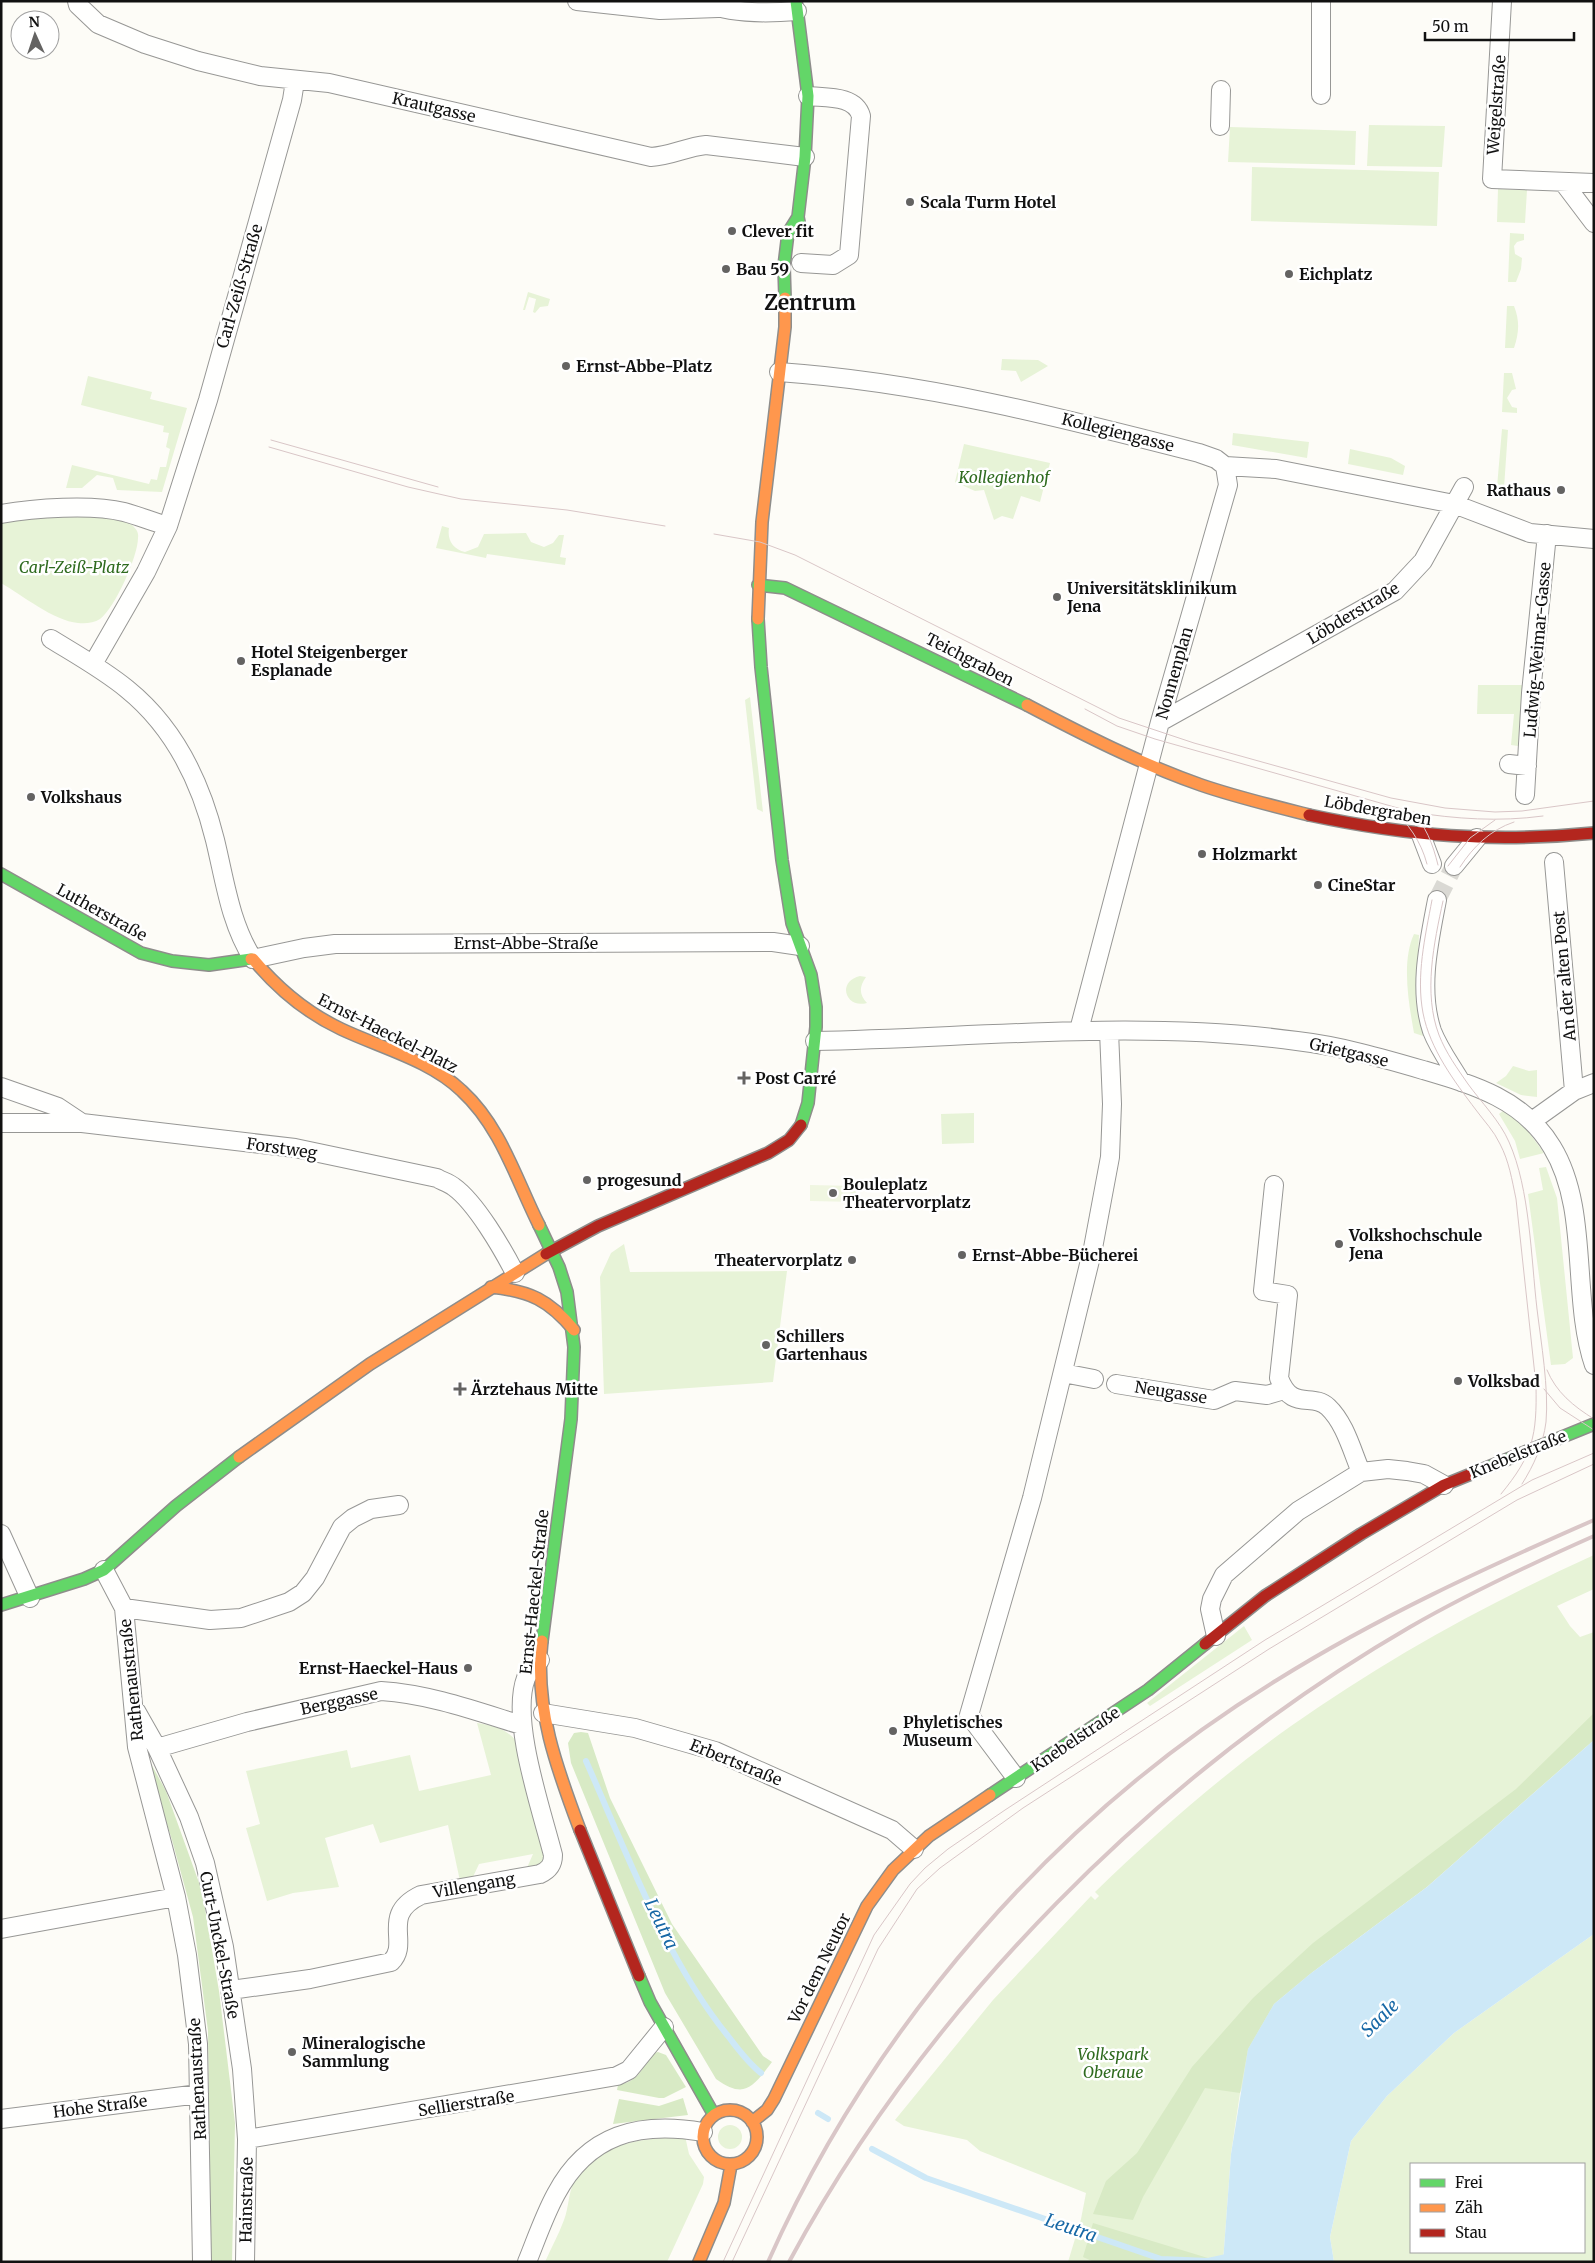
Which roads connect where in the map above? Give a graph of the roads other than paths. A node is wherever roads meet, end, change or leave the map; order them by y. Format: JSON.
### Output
{"nodes":[{"id":1,"x":77,"y":1,"type":"edge"},
{"id":2,"x":577,"y":1,"type":"edge"},
{"id":3,"x":1321,"y":1,"type":"edge"},
{"id":4,"x":1502,"y":1,"type":"edge"},
{"id":5,"x":710,"y":5,"type":"edge"},
{"id":6,"x":797,"y":6,"type":"edge"},
{"id":7,"x":295,"y":81,"type":"junction"},
{"id":8,"x":1221,"y":90,"type":"dead end"},
{"id":9,"x":1321,"y":95,"type":"dead end"},
{"id":10,"x":808,"y":96,"type":"junction"},
{"id":11,"x":1220,"y":126,"type":"dead end"},
{"id":12,"x":805,"y":157,"type":"junction"},
{"id":13,"x":1563,"y":182,"type":"junction"},
{"id":14,"x":1594,"y":182,"type":"edge"},
{"id":15,"x":798,"y":217,"type":"junction"},
{"id":16,"x":1594,"y":223,"type":"edge"},
{"id":17,"x":801,"y":258,"type":"joint"},
{"id":18,"x":797,"y":302,"type":"dead end"},
{"id":19,"x":784,"y":327,"type":"junction"},
{"id":20,"x":779,"y":372,"type":"junction"},
{"id":21,"x":1225,"y":466,"type":"junction"},
{"id":22,"x":1464,"y":487,"type":"dead end"},
{"id":23,"x":1454,"y":504,"type":"junction"},
{"id":24,"x":1,"y":514,"type":"edge"},
{"id":25,"x":168,"y":526,"type":"junction"},
{"id":26,"x":1547,"y":534,"type":"junction"},
{"id":27,"x":1594,"y":539,"type":"edge"},
{"id":28,"x":758,"y":585,"type":"junction"},
{"id":29,"x":51,"y":639,"type":"dead end"},
{"id":30,"x":93,"y":664,"type":"junction"},
{"id":31,"x":1160,"y":722,"type":"junction"},
{"id":32,"x":1508,"y":764,"type":"dead end"},
{"id":33,"x":1527,"y":766,"type":"junction"},
{"id":34,"x":1156,"y":767,"type":"junction"},
{"id":35,"x":1526,"y":795,"type":"dead end"},
{"id":36,"x":1594,"y":833,"type":"edge"},
{"id":37,"x":1421,"y":835,"type":"junction"},
{"id":38,"x":1477,"y":838,"type":"junction"},
{"id":39,"x":1554,"y":862,"type":"dead end"},
{"id":40,"x":1432,"y":864,"type":"dead end"},
{"id":41,"x":1454,"y":866,"type":"tunnel mouth"},
{"id":42,"x":1,"y":874,"type":"edge"},
{"id":43,"x":1437,"y":900,"type":"tunnel mouth"},
{"id":44,"x":800,"y":946,"type":"junction"},
{"id":45,"x":253,"y":959,"type":"junction"},
{"id":46,"x":1079,"y":1030,"type":"junction"},
{"id":47,"x":1109,"y":1031,"type":"junction"},
{"id":48,"x":815,"y":1041,"type":"junction"},
{"id":49,"x":1461,"y":1082,"type":"junction"},
{"id":50,"x":1594,"y":1083,"type":"edge"},
{"id":51,"x":1,"y":1088,"type":"edge"},
{"id":52,"x":1574,"y":1091,"type":"junction"},
{"id":53,"x":1532,"y":1121,"type":"junction"},
{"id":54,"x":1,"y":1122,"type":"edge"},
{"id":55,"x":82,"y":1123,"type":"junction"},
{"id":56,"x":1274,"y":1185,"type":"dead end"},
{"id":57,"x":551,"y":1251,"type":"junction"},
{"id":58,"x":515,"y":1273,"type":"junction"},
{"id":59,"x":491,"y":1287,"type":"junction"},
{"id":60,"x":574,"y":1330,"type":"junction"},
{"id":61,"x":1594,"y":1365,"type":"edge"},
{"id":62,"x":1063,"y":1373,"type":"junction"},
{"id":63,"x":1094,"y":1379,"type":"dead end"},
{"id":64,"x":1116,"y":1384,"type":"dead end"},
{"id":65,"x":1284,"y":1390,"type":"junction"},
{"id":66,"x":1594,"y":1424,"type":"edge"},
{"id":67,"x":1361,"y":1472,"type":"junction"},
{"id":68,"x":1444,"y":1485,"type":"junction"},
{"id":69,"x":399,"y":1506,"type":"dead end"},
{"id":70,"x":1,"y":1534,"type":"edge"},
{"id":71,"x":104,"y":1570,"type":"junction"},
{"id":72,"x":30,"y":1598,"type":"junction"},
{"id":73,"x":1,"y":1605,"type":"edge"},
{"id":74,"x":124,"y":1608,"type":"junction"},
{"id":75,"x":1216,"y":1636,"type":"junction"},
{"id":76,"x":540,"y":1660,"type":"junction"},
{"id":77,"x":134,"y":1706,"type":"junction"},
{"id":78,"x":544,"y":1713,"type":"junction"},
{"id":79,"x":522,"y":1725,"type":"junction"},
{"id":80,"x":157,"y":1748,"type":"junction"},
{"id":81,"x":1016,"y":1778,"type":"junction"},
{"id":82,"x":929,"y":1836,"type":"joint"},
{"id":83,"x":914,"y":1849,"type":"junction"},
{"id":84,"x":176,"y":1897,"type":"junction"},
{"id":85,"x":1,"y":1929,"type":"edge"},
{"id":86,"x":231,"y":1990,"type":"junction"},
{"id":87,"x":664,"y":2027,"type":"junction"},
{"id":88,"x":199,"y":2094,"type":"junction"},
{"id":89,"x":714,"y":2115,"type":"junction"},
{"id":90,"x":1,"y":2119,"type":"edge"},
{"id":91,"x":752,"y":2122,"type":"junction"},
{"id":92,"x":703,"y":2132,"type":"junction"},
{"id":93,"x":247,"y":2139,"type":"junction"},
{"id":94,"x":730,"y":2165,"type":"junction"},
{"id":95,"x":202,"y":2262,"type":"edge"},
{"id":96,"x":245,"y":2262,"type":"edge"},
{"id":97,"x":527,"y":2262,"type":"edge"},
{"id":98,"x":699,"y":2262,"type":"edge"}],
"edges":[{"from":1,"to":7,"type":"street","name":"Krautgasse"},
{"from":2,"to":5,"type":"street"},
{"from":3,"to":9,"type":"street"},
{"from":4,"to":13,"type":"street","name":"Weigelstraße"},
{"from":5,"to":6,"type":"street"},
{"from":6,"to":10,"type":"main road"},
{"from":7,"to":12,"type":"street","name":"Krautgasse"},
{"from":7,"to":25,"type":"street","name":"Carl-Zeiß-Straße"},
{"from":8,"to":11,"type":"street"},
{"from":10,"to":12,"type":"main road"},
{"from":10,"to":17,"type":"street"},
{"from":12,"to":15,"type":"main road"},
{"from":13,"to":14,"type":"street"},
{"from":13,"to":16,"type":"street"},
{"from":15,"to":17,"type":"main road"},
{"from":15,"to":19,"type":"main road"},
{"from":18,"to":19,"type":"main road"},
{"from":19,"to":20,"type":"main road"},
{"from":20,"to":21,"type":"street","name":"Kollegiengasse"},
{"from":20,"to":28,"type":"main road"},
{"from":21,"to":23,"type":"street","name":"Kollegiengasse"},
{"from":21,"to":31,"type":"street","name":"Nonnenplan"},
{"from":22,"to":23,"type":"street","name":"Löbderstraße"},
{"from":23,"to":26,"type":"street"},
{"from":23,"to":31,"type":"street","name":"Löbderstraße"},
{"from":24,"to":25,"type":"street"},
{"from":25,"to":30,"type":"street"},
{"from":26,"to":27,"type":"street"},
{"from":26,"to":33,"type":"street","name":"Ludwig-Weimar-Gasse"},
{"from":28,"to":34,"type":"main road","name":"Teichgraben"},
{"from":28,"to":44,"type":"main road"},
{"from":29,"to":30,"type":"street"},
{"from":30,"to":45,"type":"street"},
{"from":31,"to":34,"type":"street","name":"Nonnenplan"},
{"from":32,"to":33,"type":"street"},
{"from":33,"to":35,"type":"street","name":"Ludwig-Weimar-Gasse"},
{"from":34,"to":37,"type":"main road","name":"Löbdergraben"},
{"from":34,"to":46,"type":"street","name":"Nonnenplan"},
{"from":36,"to":38,"type":"main road","name":"Löbdergraben"},
{"from":37,"to":38,"type":"main road","name":"Löbdergraben"},
{"from":37,"to":40,"type":"street"},
{"from":38,"to":41,"type":"street"},
{"from":39,"to":52,"type":"street","name":"An der alten Post"},
{"from":42,"to":45,"type":"main road","name":"Lutherstraße"},
{"from":43,"to":49,"type":"street"},
{"from":44,"to":45,"type":"street","name":"Ernst-Abbe-Straße"},
{"from":44,"to":48,"type":"main road"},
{"from":45,"to":57,"type":"main road","name":"Ernst-Haeckel-Platz"},
{"from":46,"to":47,"type":"street","name":"Grietgasse"},
{"from":46,"to":48,"type":"street","name":"Grietgasse"},
{"from":47,"to":49,"type":"street","name":"Grietgasse"},
{"from":47,"to":62,"type":"street"},
{"from":48,"to":57,"type":"main road"},
{"from":49,"to":53,"type":"street","name":"Grietgasse"},
{"from":50,"to":52,"type":"street"},
{"from":51,"to":55,"type":"street"},
{"from":52,"to":53,"type":"street"},
{"from":53,"to":61,"type":"street","name":"Grietgasse"},
{"from":54,"to":55,"type":"street","name":"Forstweg"},
{"from":55,"to":58,"type":"street","name":"Forstweg"},
{"from":56,"to":65,"type":"street"},
{"from":57,"to":58,"type":"main road"},
{"from":57,"to":60,"type":"main road","name":"Ernst-Haeckel-Straße"},
{"from":58,"to":59,"type":"main road"},
{"from":59,"to":60,"type":"main road"},
{"from":59,"to":71,"type":"main road"},
{"from":60,"to":76,"type":"main road","name":"Ernst-Haeckel-Straße"},
{"from":62,"to":63,"type":"street"},
{"from":62,"to":81,"type":"street"},
{"from":64,"to":65,"type":"street","name":"Neugasse"},
{"from":65,"to":67,"type":"street"},
{"from":66,"to":68,"type":"main road","name":"Knebelstraße"},
{"from":67,"to":68,"type":"street"},
{"from":67,"to":75,"type":"street"},
{"from":68,"to":75,"type":"main road","name":"Knebelstraße"},
{"from":69,"to":74,"type":"street","name":"Rathenaustraße"},
{"from":70,"to":72,"type":"street"},
{"from":71,"to":72,"type":"main road"},
{"from":71,"to":74,"type":"street","name":"Rathenaustraße"},
{"from":72,"to":73,"type":"main road"},
{"from":74,"to":77,"type":"street","name":"Rathenaustraße"},
{"from":75,"to":81,"type":"main road","name":"Knebelstraße"},
{"from":76,"to":78,"type":"main road","name":"Ernst-Haeckel-Straße"},
{"from":76,"to":79,"type":"street","name":"Villengang"},
{"from":77,"to":80,"type":"street","name":"Curt-Unckel-Straße"},
{"from":77,"to":84,"type":"street","name":"Rathenaustraße"},
{"from":78,"to":83,"type":"street","name":"Erbertstraße"},
{"from":78,"to":87,"type":"main road","name":"Ernst-Haeckel-Straße"},
{"from":79,"to":80,"type":"street","name":"Berggasse"},
{"from":79,"to":86,"type":"street","name":"Villengang"},
{"from":80,"to":86,"type":"street","name":"Curt-Unckel-Straße"},
{"from":81,"to":82,"type":"main road","name":"Knebelstraße"},
{"from":82,"to":83,"type":"main road","name":"Vor dem Neutor"},
{"from":83,"to":91,"type":"main road","name":"Vor dem Neutor"},
{"from":84,"to":85,"type":"street"},
{"from":84,"to":88,"type":"street","name":"Rathenaustraße"},
{"from":86,"to":93,"type":"street","name":"Curt-Unckel-Straße"},
{"from":87,"to":89,"type":"main road","name":"Ernst-Haeckel-Straße"},
{"from":87,"to":93,"type":"street","name":"Sellierstraße"},
{"from":88,"to":90,"type":"street","name":"Hohe Straße"},
{"from":88,"to":95,"type":"street","name":"Rathenaustraße"},
{"from":89,"to":91,"type":"main road"},
{"from":89,"to":92,"type":"main road"},
{"from":91,"to":94,"type":"main road"},
{"from":92,"to":94,"type":"main road"},
{"from":92,"to":97,"type":"street"},
{"from":93,"to":96,"type":"street","name":"Hainstraße"},
{"from":94,"to":98,"type":"main road"}]}
